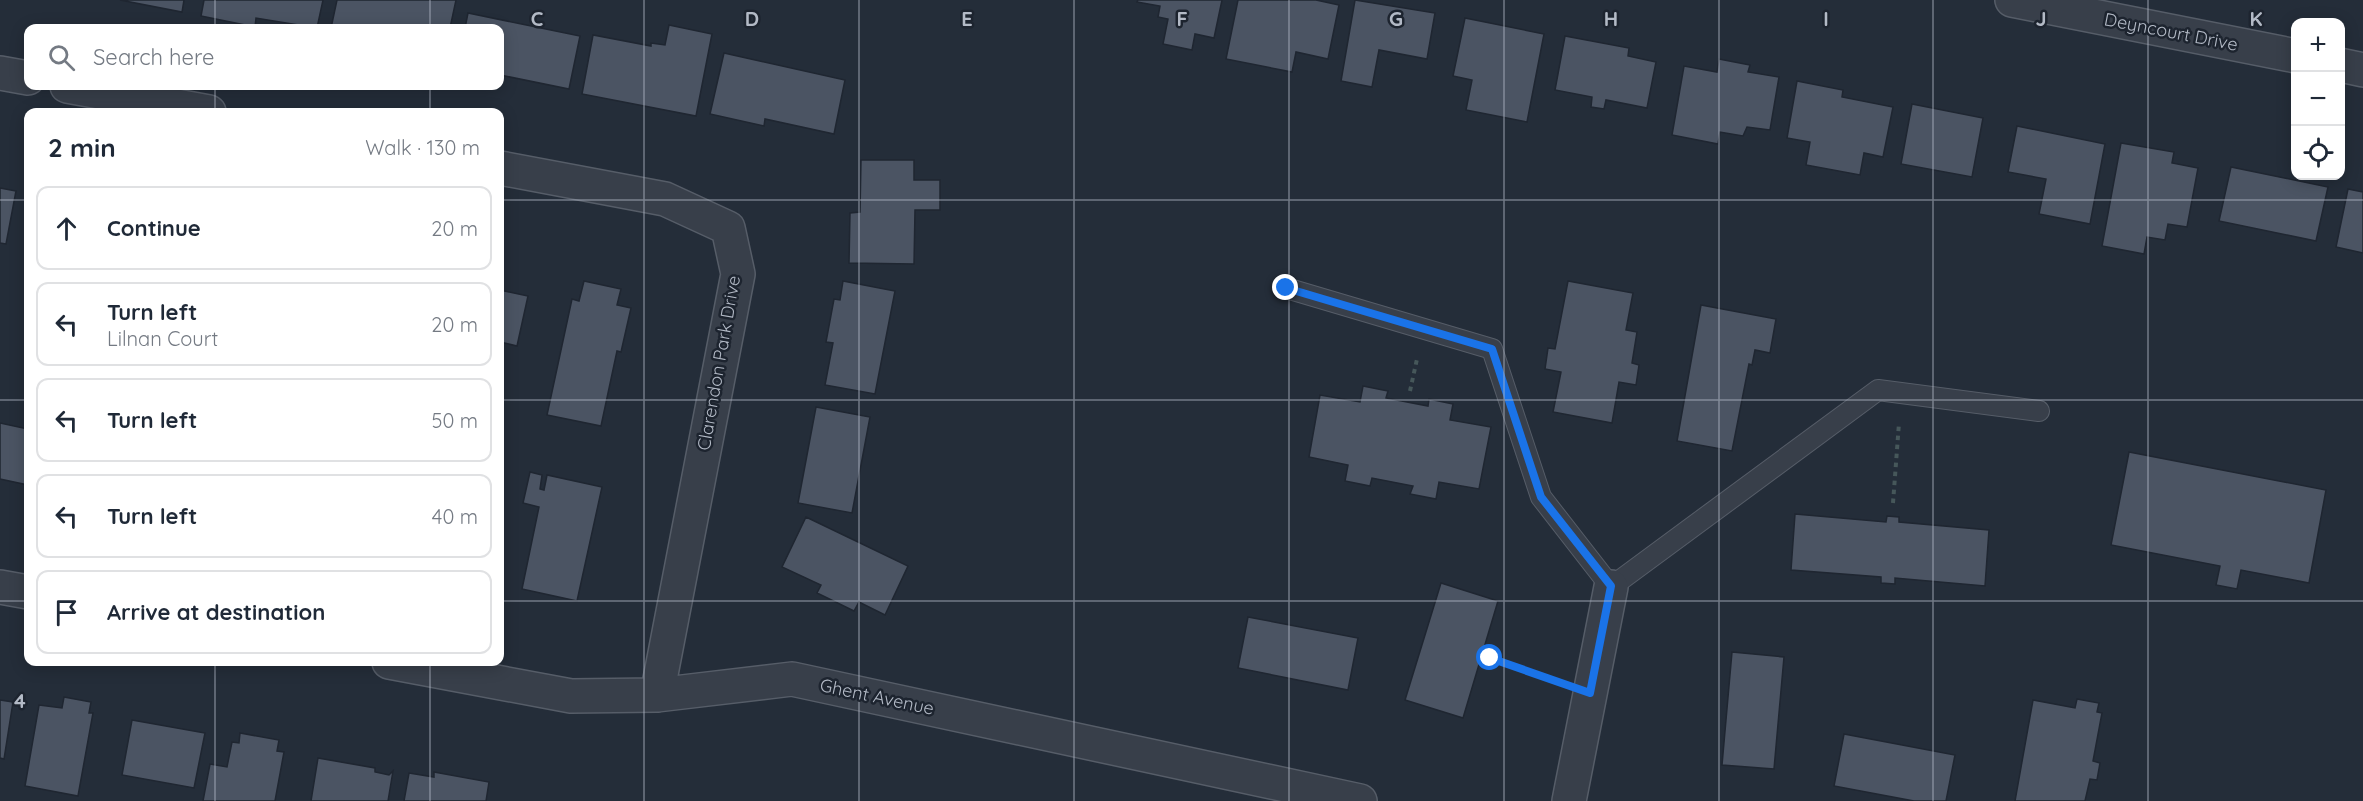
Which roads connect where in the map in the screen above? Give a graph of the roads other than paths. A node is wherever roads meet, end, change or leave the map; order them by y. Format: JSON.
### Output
{"nodes":[{"id":1,"x":2012,"y":0,"type":"edge"},
{"id":2,"x":2291,"y":55,"type":"edge"},
{"id":3,"x":2345,"y":66,"type":"edge"},
{"id":4,"x":2363,"y":70,"type":"edge"},
{"id":5,"x":0,"y":73,"type":"edge"},
{"id":6,"x":24,"y":77,"type":"edge"},
{"id":7,"x":89,"y":90,"type":"edge"},
{"id":8,"x":187,"y":108,"type":"edge"},
{"id":9,"x":504,"y":169,"type":"edge"},
{"id":10,"x":1286,"y":288,"type":"dead end"},
{"id":11,"x":2038,"y":411,"type":"dead end"},
{"id":12,"x":0,"y":586,"type":"edge"},
{"id":13,"x":1611,"y":586,"type":"junction"},
{"id":14,"x":24,"y":591,"type":"edge"},
{"id":15,"x":410,"y":666,"type":"edge"},
{"id":16,"x":657,"y":695,"type":"junction"},
{"id":17,"x":1360,"y":801,"type":"edge"},
{"id":18,"x":1569,"y":801,"type":"edge"}],
"edges":[{"from":1,"to":2,"type":"street","name":"Deyncourt Drive"},
{"from":3,"to":4,"type":"street"},
{"from":5,"to":6,"type":"street"},
{"from":7,"to":8,"type":"street"},
{"from":9,"to":16,"type":"street","name":"Clarendon Park Drive"},
{"from":10,"to":13,"type":"lane"},
{"from":11,"to":13,"type":"lane"},
{"from":12,"to":14,"type":"street"},
{"from":13,"to":18,"type":"street"},
{"from":15,"to":16,"type":"street","name":"Ghent Avenue"},
{"from":16,"to":17,"type":"street","name":"Ghent Avenue"}]}
